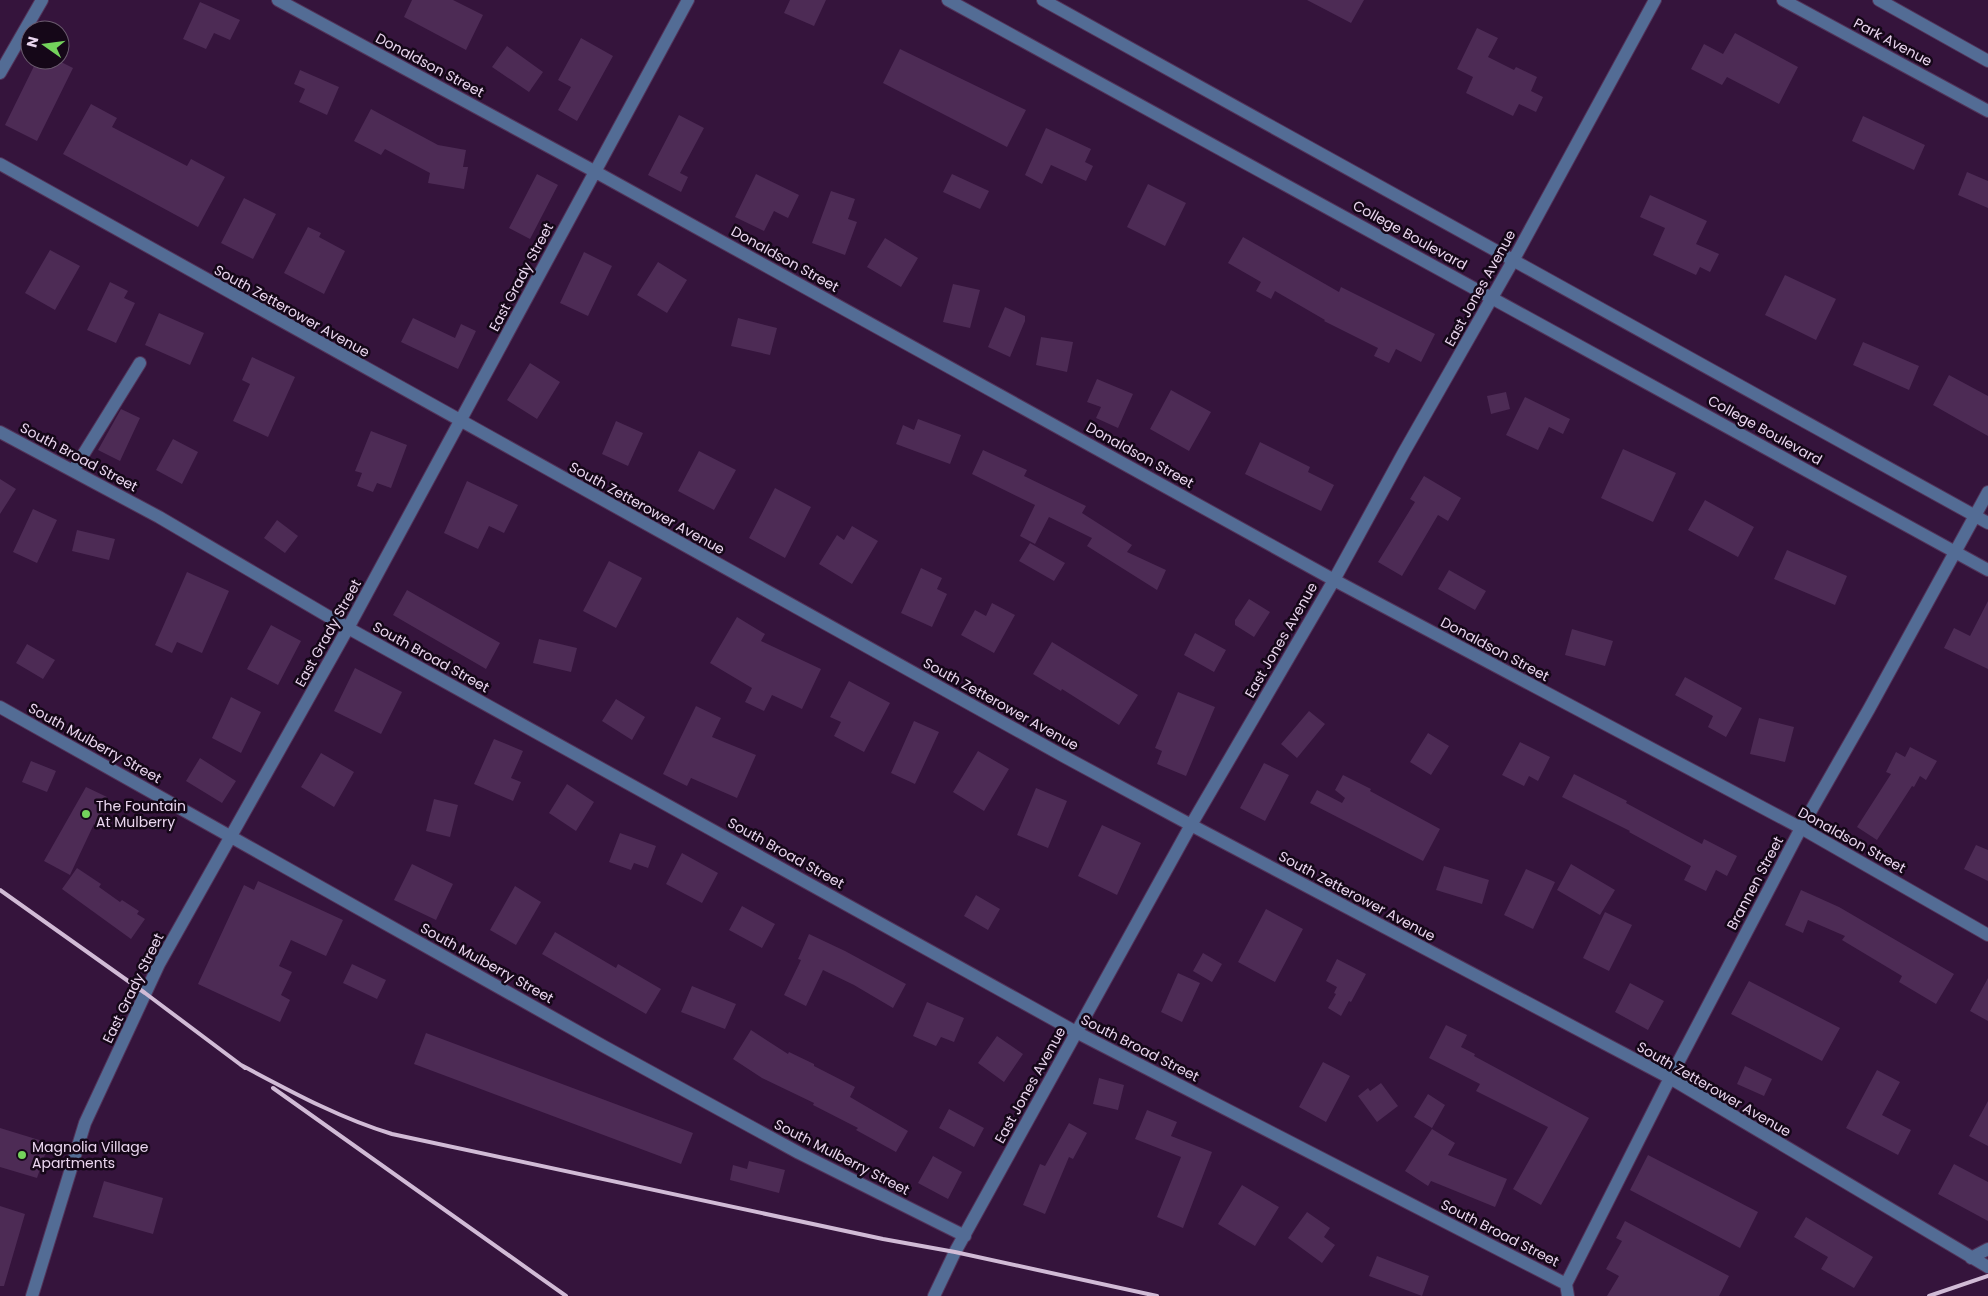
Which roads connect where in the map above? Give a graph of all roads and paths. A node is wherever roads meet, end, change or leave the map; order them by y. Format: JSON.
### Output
{"nodes":[{"id":1,"x":42,"y":0,"type":"edge"},
{"id":2,"x":278,"y":0,"type":"edge"},
{"id":3,"x":688,"y":0,"type":"edge"},
{"id":4,"x":948,"y":0,"type":"edge"},
{"id":5,"x":1043,"y":0,"type":"edge"},
{"id":6,"x":1655,"y":0,"type":"edge"},
{"id":7,"x":1783,"y":0,"type":"edge"},
{"id":8,"x":1879,"y":0,"type":"edge"},
{"id":9,"x":1988,"y":61,"type":"edge"},
{"id":10,"x":0,"y":73,"type":"edge"},
{"id":11,"x":1988,"y":111,"type":"edge"},
{"id":12,"x":0,"y":164,"type":"edge"},
{"id":13,"x":594,"y":171,"type":"junction"},
{"id":14,"x":1514,"y":259,"type":"junction"},
{"id":15,"x":1492,"y":297,"type":"junction"},
{"id":16,"x":140,"y":363,"type":"dead end"},
{"id":17,"x":460,"y":422,"type":"junction"},
{"id":18,"x":0,"y":432,"type":"edge"},
{"id":19,"x":73,"y":471,"type":"junction"},
{"id":20,"x":1988,"y":492,"type":"edge"},
{"id":21,"x":1975,"y":516,"type":"junction"},
{"id":22,"x":1988,"y":524,"type":"edge"},
{"id":23,"x":1955,"y":552,"type":"junction"},
{"id":24,"x":1988,"y":570,"type":"edge"},
{"id":25,"x":1334,"y":580,"type":"junction"},
{"id":26,"x":348,"y":628,"type":"junction"},
{"id":27,"x":0,"y":707,"type":"edge"},
{"id":28,"x":1191,"y":825,"type":"junction"},
{"id":29,"x":1801,"y":828,"type":"junction"},
{"id":30,"x":232,"y":837,"type":"junction"},
{"id":31,"x":1988,"y":935,"type":"edge"},
{"id":32,"x":1076,"y":1032,"type":"junction"},
{"id":33,"x":1670,"y":1078,"type":"junction"},
{"id":34,"x":965,"y":1236,"type":"junction"},
{"id":35,"x":1988,"y":1249,"type":"edge"},
{"id":36,"x":1971,"y":1258,"type":"junction"},
{"id":37,"x":1988,"y":1267,"type":"edge"},
{"id":38,"x":1567,"y":1290,"type":"edge"},
{"id":39,"x":32,"y":1296,"type":"edge"},
{"id":40,"x":934,"y":1296,"type":"edge"}],
"edges":[{"from":1,"to":10,"type":"street"},
{"from":2,"to":13,"type":"street","name":"Donaldson Street"},
{"from":3,"to":13,"type":"street","name":"East Grady Street"},
{"from":4,"to":15,"type":"street","name":"College Boulevard"},
{"from":5,"to":14,"type":"street","name":"College Boulevard"},
{"from":6,"to":14,"type":"street","name":"East Jones Avenue"},
{"from":7,"to":11,"type":"street","name":"Park Avenue"},
{"from":8,"to":9,"type":"street"},
{"from":12,"to":17,"type":"street","name":"South Zetterower Avenue"},
{"from":13,"to":17,"type":"street","name":"East Grady Street"},
{"from":13,"to":25,"type":"street","name":"Donaldson Street"},
{"from":14,"to":15,"type":"street","name":"East Jones Avenue"},
{"from":14,"to":21,"type":"street","name":"College Boulevard"},
{"from":15,"to":23,"type":"street","name":"College Boulevard"},
{"from":15,"to":25,"type":"street","name":"East Jones Avenue"},
{"from":16,"to":19,"type":"street"},
{"from":17,"to":26,"type":"street","name":"East Grady Street"},
{"from":17,"to":28,"type":"street","name":"South Zetterower Avenue"},
{"from":18,"to":19,"type":"street","name":"South Broad Street"},
{"from":19,"to":26,"type":"street","name":"South Broad Street"},
{"from":20,"to":21,"type":"street","name":"Brannen Street"},
{"from":21,"to":22,"type":"street","name":"College Boulevard"},
{"from":21,"to":23,"type":"street","name":"Brannen Street"},
{"from":23,"to":24,"type":"street","name":"College Boulevard"},
{"from":23,"to":29,"type":"street","name":"Brannen Street"},
{"from":25,"to":28,"type":"street","name":"East Jones Avenue"},
{"from":25,"to":29,"type":"street","name":"Donaldson Street"},
{"from":26,"to":30,"type":"street","name":"East Grady Street"},
{"from":26,"to":32,"type":"street","name":"South Broad Street"},
{"from":27,"to":30,"type":"street","name":"South Mulberry Street"},
{"from":28,"to":32,"type":"street","name":"East Jones Avenue"},
{"from":28,"to":33,"type":"street","name":"South Zetterower Avenue"},
{"from":29,"to":31,"type":"street","name":"Donaldson Street"},
{"from":29,"to":33,"type":"street","name":"Brannen Street"},
{"from":30,"to":34,"type":"street","name":"South Mulberry Street"},
{"from":30,"to":39,"type":"street","name":"East Grady Street"},
{"from":32,"to":34,"type":"street","name":"East Jones Avenue"},
{"from":32,"to":38,"type":"street","name":"South Broad Street"},
{"from":33,"to":36,"type":"street","name":"South Zetterower Avenue"},
{"from":33,"to":38,"type":"street","name":"Brannen Street"},
{"from":34,"to":40,"type":"street","name":"East Jones Avenue"},
{"from":35,"to":36,"type":"street"},
{"from":36,"to":37,"type":"street","name":"South Zetterower Avenue"}]}
